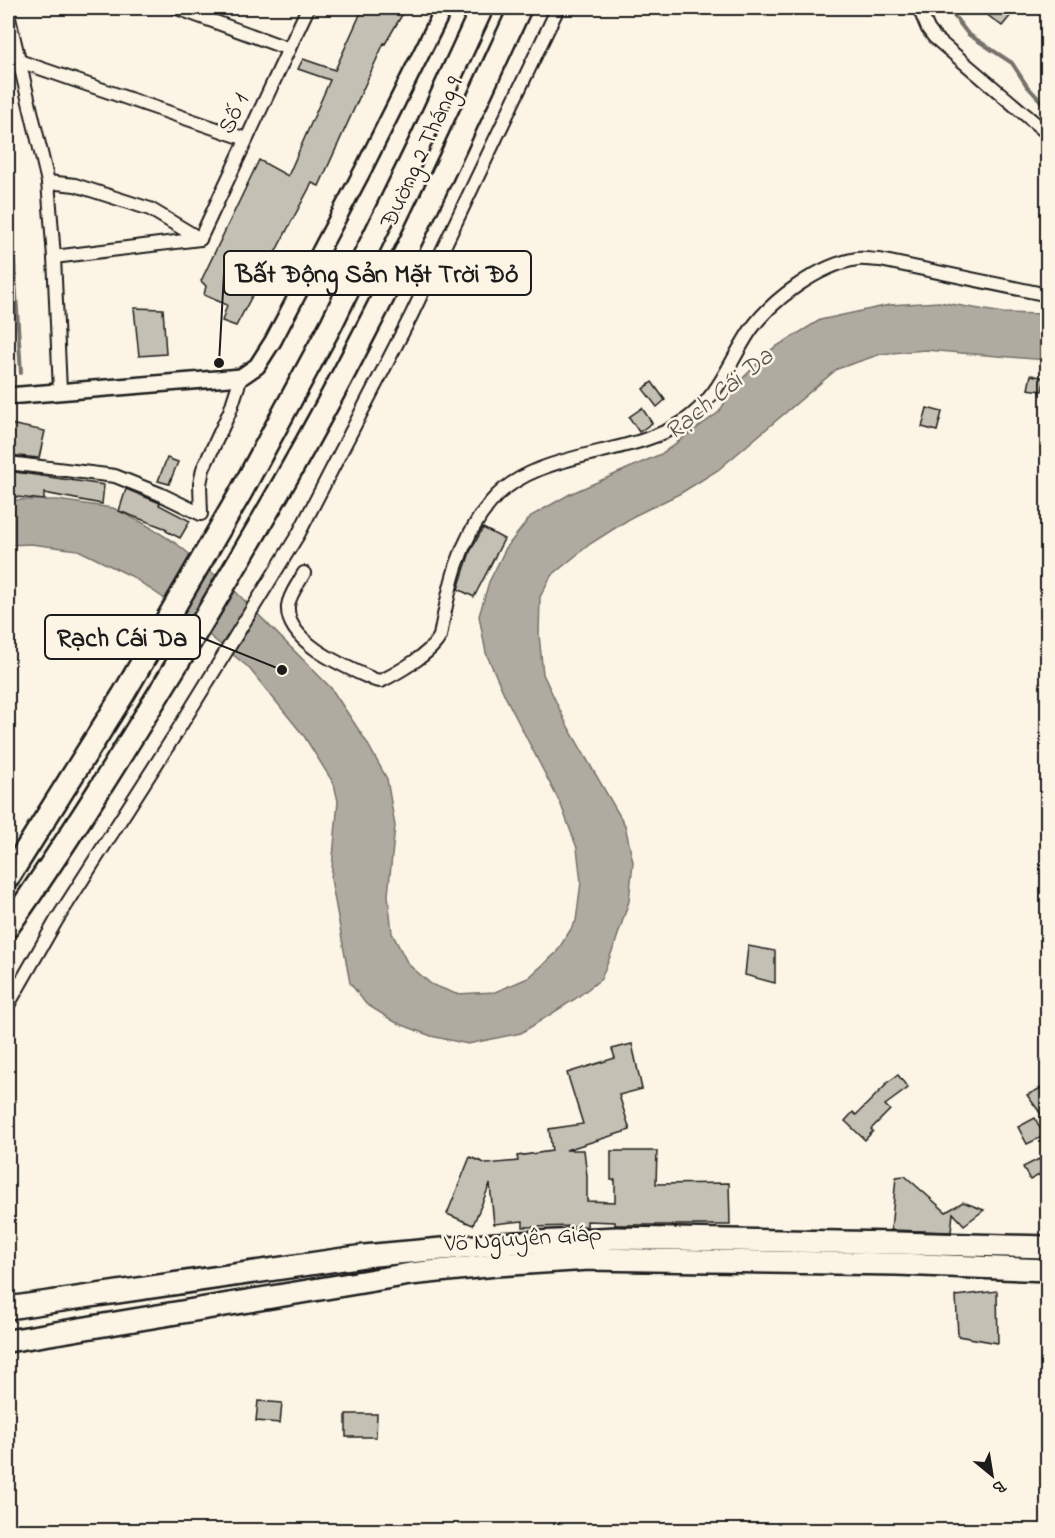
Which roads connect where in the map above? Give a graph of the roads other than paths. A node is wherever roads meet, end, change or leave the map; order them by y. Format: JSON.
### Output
{"nodes":[{"id":1,"x":177,"y":8,"type":"edge"},
{"id":2,"x":308,"y":8,"type":"edge"},
{"id":3,"x":444,"y":8,"type":"edge"},
{"id":4,"x":483,"y":8,"type":"edge"},
{"id":5,"x":520,"y":8,"type":"edge"},
{"id":6,"x":558,"y":8,"type":"edge"},
{"id":7,"x":919,"y":8,"type":"edge"},
{"id":8,"x":1043,"y":8,"type":"edge"},
{"id":9,"x":1047,"y":12,"type":"edge"},
{"id":10,"x":8,"y":14,"type":"edge"},
{"id":11,"x":289,"y":49,"type":"junction"},
{"id":12,"x":19,"y":61,"type":"junction"},
{"id":13,"x":1047,"y":134,"type":"edge"},
{"id":14,"x":246,"y":139,"type":"junction"},
{"id":15,"x":48,"y":182,"type":"junction"},
{"id":16,"x":200,"y":239,"type":"junction"},
{"id":17,"x":54,"y":257,"type":"junction"},
{"id":18,"x":1047,"y":295,"type":"edge"},
{"id":19,"x":242,"y":377,"type":"junction"},
{"id":20,"x":60,"y":391,"type":"junction"},
{"id":21,"x":8,"y":396,"type":"edge"},
{"id":22,"x":8,"y":463,"type":"edge"},
{"id":23,"x":304,"y":573,"type":"dead end"},
{"id":24,"x":9,"y":875,"type":"edge"},
{"id":25,"x":8,"y":929,"type":"edge"},
{"id":26,"x":8,"y":1005,"type":"edge"},
{"id":27,"x":897,"y":1242,"type":"junction"},
{"id":28,"x":1047,"y":1247,"type":"edge"},
{"id":29,"x":897,"y":1264,"type":"junction"},
{"id":30,"x":1047,"y":1270,"type":"edge"},
{"id":31,"x":8,"y":1308,"type":"edge"},
{"id":32,"x":8,"y":1341,"type":"edge"}],
"edges":[{"from":1,"to":11,"type":"street"},
{"from":2,"to":11,"type":"street","name":"Số 1"},
{"from":3,"to":19,"type":"street"},
{"from":4,"to":24,"type":"highway","name":"Đường 2 Tháng 9"},
{"from":5,"to":25,"type":"highway","name":"Đường 2 Tháng 9"},
{"from":6,"to":26,"type":"street"},
{"from":7,"to":13,"type":"street"},
{"from":8,"to":9,"type":"street"},
{"from":10,"to":12,"type":"street"},
{"from":11,"to":14,"type":"street","name":"Số 1"},
{"from":12,"to":14,"type":"street"},
{"from":12,"to":15,"type":"street"},
{"from":14,"to":16,"type":"street","name":"Số 1"},
{"from":15,"to":16,"type":"street"},
{"from":15,"to":17,"type":"street"},
{"from":16,"to":17,"type":"street"},
{"from":17,"to":20,"type":"street"},
{"from":18,"to":23,"type":"street"},
{"from":19,"to":20,"type":"street"},
{"from":19,"to":22,"type":"street"},
{"from":20,"to":21,"type":"street"},
{"from":27,"to":28,"type":"highway","name":"Võ Nguyên Giáp"},
{"from":27,"to":29,"type":"highway"},
{"from":27,"to":31,"type":"highway","name":"Võ Nguyên Giáp"},
{"from":29,"to":30,"type":"highway","name":"Võ Nguyên Giáp"},
{"from":29,"to":32,"type":"highway","name":"Võ Nguyên Giáp"}]}
